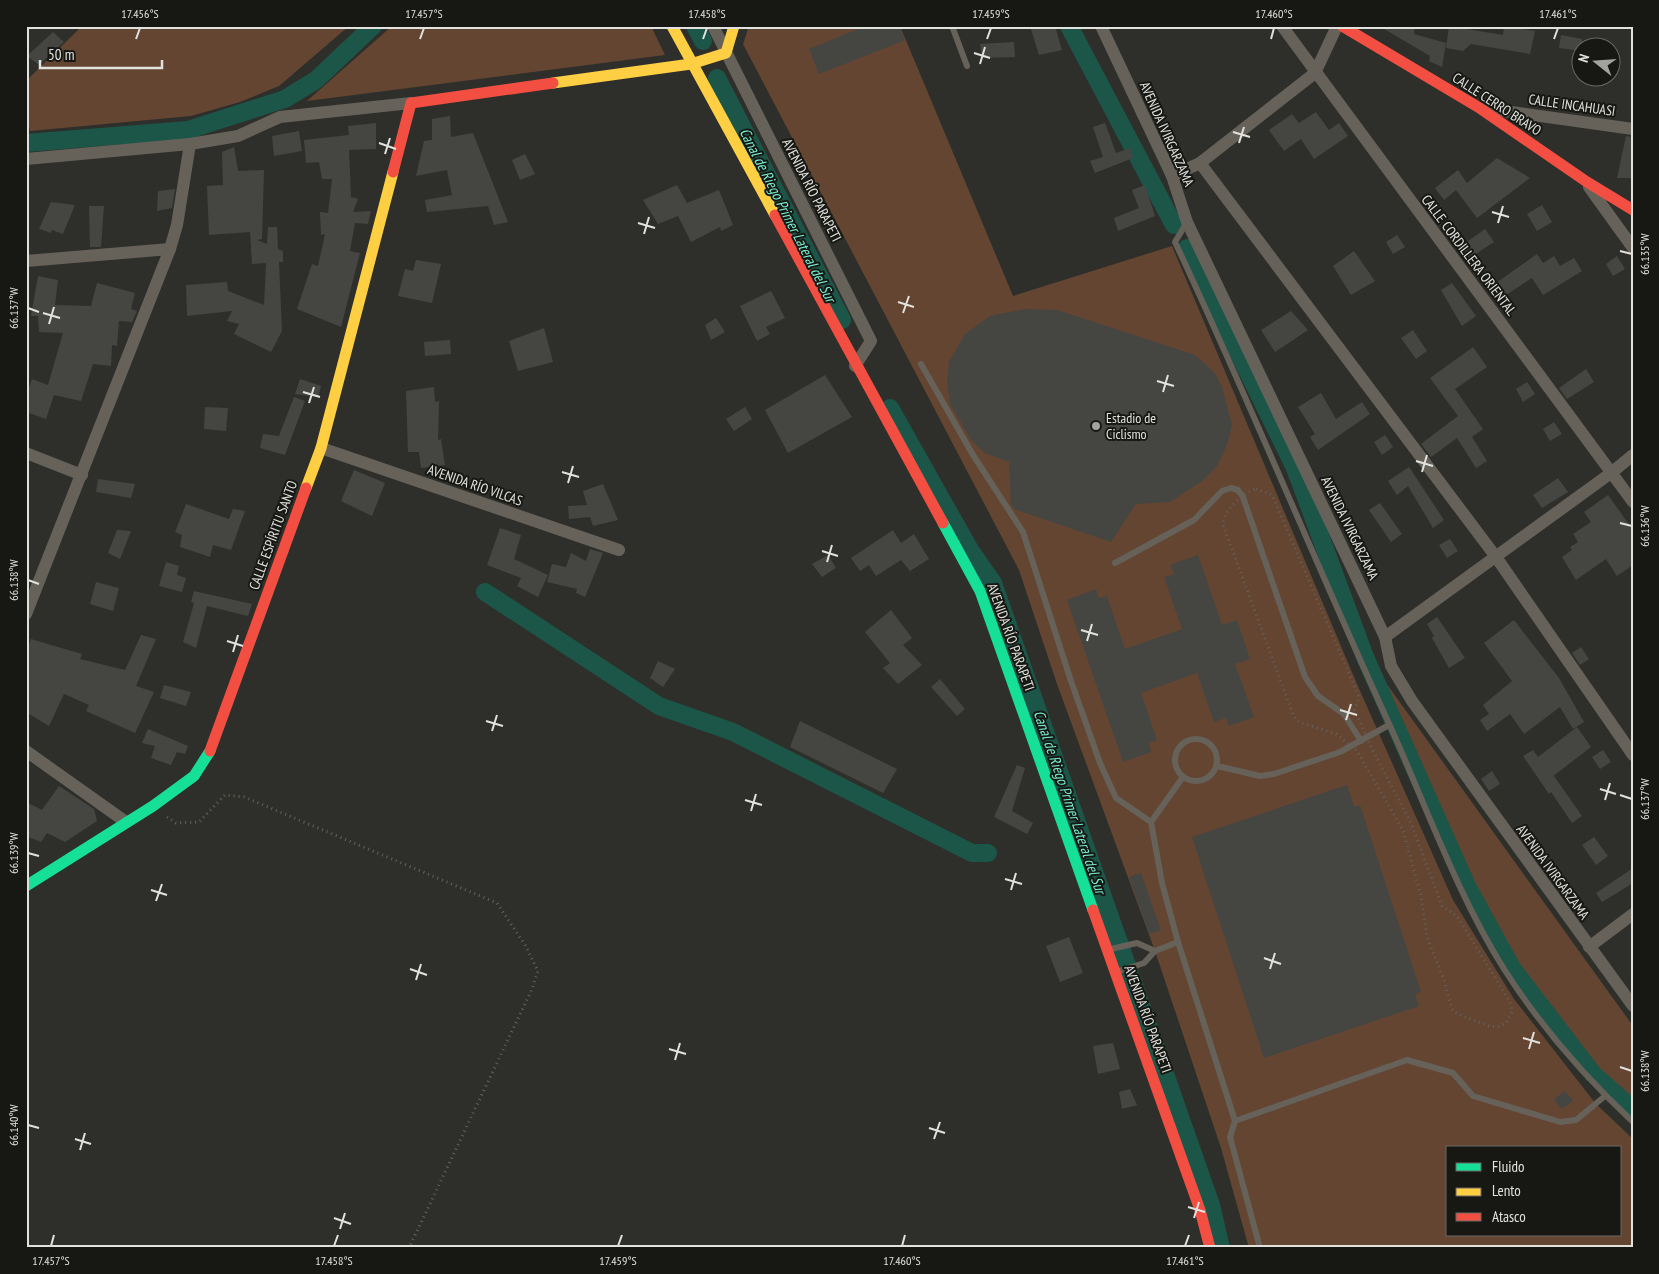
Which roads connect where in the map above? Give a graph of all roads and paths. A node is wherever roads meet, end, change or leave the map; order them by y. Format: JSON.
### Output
{"nodes":[{"id":1,"x":672,"y":26,"type":"edge"},
{"id":2,"x":713,"y":26,"type":"edge"},
{"id":3,"x":734,"y":26,"type":"edge"},
{"id":4,"x":952,"y":26,"type":"edge"},
{"id":5,"x":1100,"y":26,"type":"edge"},
{"id":6,"x":1282,"y":26,"type":"edge"},
{"id":7,"x":1337,"y":26,"type":"edge"},
{"id":8,"x":1342,"y":26,"type":"edge"},
{"id":9,"x":726,"y":52,"type":"junction"},
{"id":10,"x":691,"y":64,"type":"junction"},
{"id":11,"x":967,"y":66,"type":"dead end"},
{"id":12,"x":1315,"y":73,"type":"junction"},
{"id":13,"x":412,"y":103,"type":"junction"},
{"id":14,"x":1478,"y":107,"type":"junction"},
{"id":15,"x":1633,"y":129,"type":"edge"},
{"id":16,"x":190,"y":144,"type":"junction"},
{"id":17,"x":26,"y":159,"type":"edge"},
{"id":18,"x":1200,"y":163,"type":"junction"},
{"id":19,"x":1172,"y":176,"type":"junction"},
{"id":20,"x":1586,"y":182,"type":"junction"},
{"id":21,"x":1633,"y":210,"type":"edge"},
{"id":22,"x":1187,"y":222,"type":"junction"},
{"id":23,"x":1633,"y":248,"type":"edge"},
{"id":24,"x":170,"y":249,"type":"junction"},
{"id":25,"x":26,"y":261,"type":"edge"},
{"id":26,"x":922,"y":364,"type":"dead end"},
{"id":27,"x":855,"y":366,"type":"junction"},
{"id":28,"x":321,"y":448,"type":"junction"},
{"id":29,"x":26,"y":452,"type":"edge"},
{"id":30,"x":1633,"y":455,"type":"edge"},
{"id":31,"x":1612,"y":473,"type":"junction"},
{"id":32,"x":82,"y":474,"type":"junction"},
{"id":33,"x":1243,"y":497,"type":"junction"},
{"id":34,"x":1633,"y":502,"type":"edge"},
{"id":35,"x":619,"y":550,"type":"dead end"},
{"id":36,"x":1496,"y":557,"type":"junction"},
{"id":37,"x":1115,"y":563,"type":"dead end"},
{"id":38,"x":26,"y":614,"type":"edge"},
{"id":39,"x":1385,"y":637,"type":"junction"},
{"id":40,"x":1389,"y":725,"type":"junction"},
{"id":41,"x":1364,"y":739,"type":"junction"},
{"id":42,"x":1351,"y":746,"type":"junction"},
{"id":43,"x":26,"y":751,"type":"edge"},
{"id":44,"x":1633,"y":755,"type":"edge"},
{"id":45,"x":1217,"y":766,"type":"junction"},
{"id":46,"x":1183,"y":777,"type":"junction"},
{"id":47,"x":153,"y":806,"type":"junction"},
{"id":48,"x":126,"y":822,"type":"junction"},
{"id":49,"x":1152,"y":822,"type":"junction"},
{"id":50,"x":26,"y":886,"type":"edge"},
{"id":51,"x":1633,"y":914,"type":"edge"},
{"id":52,"x":1178,"y":942,"type":"junction"},
{"id":53,"x":1589,"y":947,"type":"junction"},
{"id":54,"x":1107,"y":950,"type":"junction"},
{"id":55,"x":1155,"y":951,"type":"junction"},
{"id":56,"x":1115,"y":972,"type":"junction"},
{"id":57,"x":1633,"y":1006,"type":"edge"},
{"id":58,"x":1605,"y":1096,"type":"junction"},
{"id":59,"x":1235,"y":1121,"type":"junction"},
{"id":60,"x":1633,"y":1122,"type":"edge"},
{"id":61,"x":409,"y":1248,"type":"edge"},
{"id":62,"x":1210,"y":1248,"type":"edge"},
{"id":63,"x":1260,"y":1248,"type":"edge"}],
"edges":[{"from":1,"to":10,"type":"street","name":"AVENIDA RÍO PARAPETI"},
{"from":2,"to":9,"type":"street","name":"AVENIDA RÍO PARAPETI"},
{"from":3,"to":9,"type":"street"},
{"from":4,"to":11,"type":"lane"},
{"from":5,"to":19,"type":"street","name":"AVENIDA IVIRGARZAMA"},
{"from":6,"to":12,"type":"street","name":"CALLE CORDILLERA ORIENTAL"},
{"from":7,"to":12,"type":"street"},
{"from":8,"to":14,"type":"street","name":"CALLE CERRO BRAVO"},
{"from":9,"to":10,"type":"street"},
{"from":9,"to":27,"type":"street","name":"AVENIDA RÍO PARAPETI"},
{"from":10,"to":13,"type":"street"},
{"from":10,"to":27,"type":"street","name":"AVENIDA RÍO PARAPETI"},
{"from":12,"to":18,"type":"street"},
{"from":12,"to":31,"type":"street","name":"CALLE CORDILLERA ORIENTAL"},
{"from":13,"to":16,"type":"street"},
{"from":13,"to":28,"type":"street","name":"CALLE ESPÍRITU SANTO"},
{"from":14,"to":15,"type":"street","name":"CALLE INCAHUASI"},
{"from":14,"to":20,"type":"street","name":"CALLE CERRO BRAVO"},
{"from":16,"to":17,"type":"street"},
{"from":16,"to":24,"type":"street"},
{"from":18,"to":19,"type":"street"},
{"from":18,"to":36,"type":"street"},
{"from":19,"to":22,"type":"street","name":"AVENIDA IVIRGARZAMA"},
{"from":20,"to":21,"type":"street","name":"CALLE CERRO BRAVO"},
{"from":20,"to":23,"type":"street"},
{"from":22,"to":39,"type":"street","name":"AVENIDA IVIRGARZAMA"},
{"from":22,"to":40,"type":"lane"},
{"from":24,"to":25,"type":"street"},
{"from":24,"to":32,"type":"street"},
{"from":26,"to":49,"type":"lane"},
{"from":27,"to":54,"type":"street","name":"AVENIDA RÍO PARAPETI"},
{"from":28,"to":35,"type":"street","name":"AVENIDA RÍO VILCAS"},
{"from":28,"to":47,"type":"street","name":"CALLE ESPÍRITU SANTO"},
{"from":29,"to":32,"type":"street"},
{"from":30,"to":31,"type":"street"},
{"from":31,"to":34,"type":"street","name":"CALLE CORDILLERA ORIENTAL"},
{"from":31,"to":36,"type":"street"},
{"from":32,"to":38,"type":"street"},
{"from":33,"to":37,"type":"lane"},
{"from":33,"to":41,"type":"lane"},
{"from":33,"to":41,"type":"path"},
{"from":33,"to":42,"type":"path"},
{"from":36,"to":39,"type":"street"},
{"from":36,"to":44,"type":"street"},
{"from":39,"to":53,"type":"street","name":"AVENIDA IVIRGARZAMA"},
{"from":40,"to":41,"type":"lane"},
{"from":40,"to":58,"type":"lane"},
{"from":41,"to":42,"type":"lane"},
{"from":41,"to":42,"type":"path"},
{"from":42,"to":45,"type":"lane"},
{"from":43,"to":48,"type":"street"},
{"from":45,"to":46,"type":"lane"},
{"from":45,"to":46,"type":"lane"},
{"from":46,"to":49,"type":"lane"},
{"from":47,"to":48,"type":"street","name":"CALLE ESPÍRITU SANTO"},
{"from":47,"to":61,"type":"path"},
{"from":48,"to":50,"type":"street","name":"CALLE ESPÍRITU SANTO"},
{"from":49,"to":52,"type":"lane"},
{"from":51,"to":53,"type":"street"},
{"from":52,"to":55,"type":"lane"},
{"from":52,"to":59,"type":"lane"},
{"from":53,"to":57,"type":"street","name":"AVENIDA IVIRGARZAMA"},
{"from":54,"to":55,"type":"lane"},
{"from":54,"to":56,"type":"street","name":"AVENIDA RÍO PARAPETI"},
{"from":55,"to":56,"type":"lane"},
{"from":56,"to":62,"type":"street","name":"AVENIDA RÍO PARAPETI"},
{"from":58,"to":59,"type":"lane"},
{"from":58,"to":60,"type":"lane"},
{"from":59,"to":63,"type":"lane"}]}
